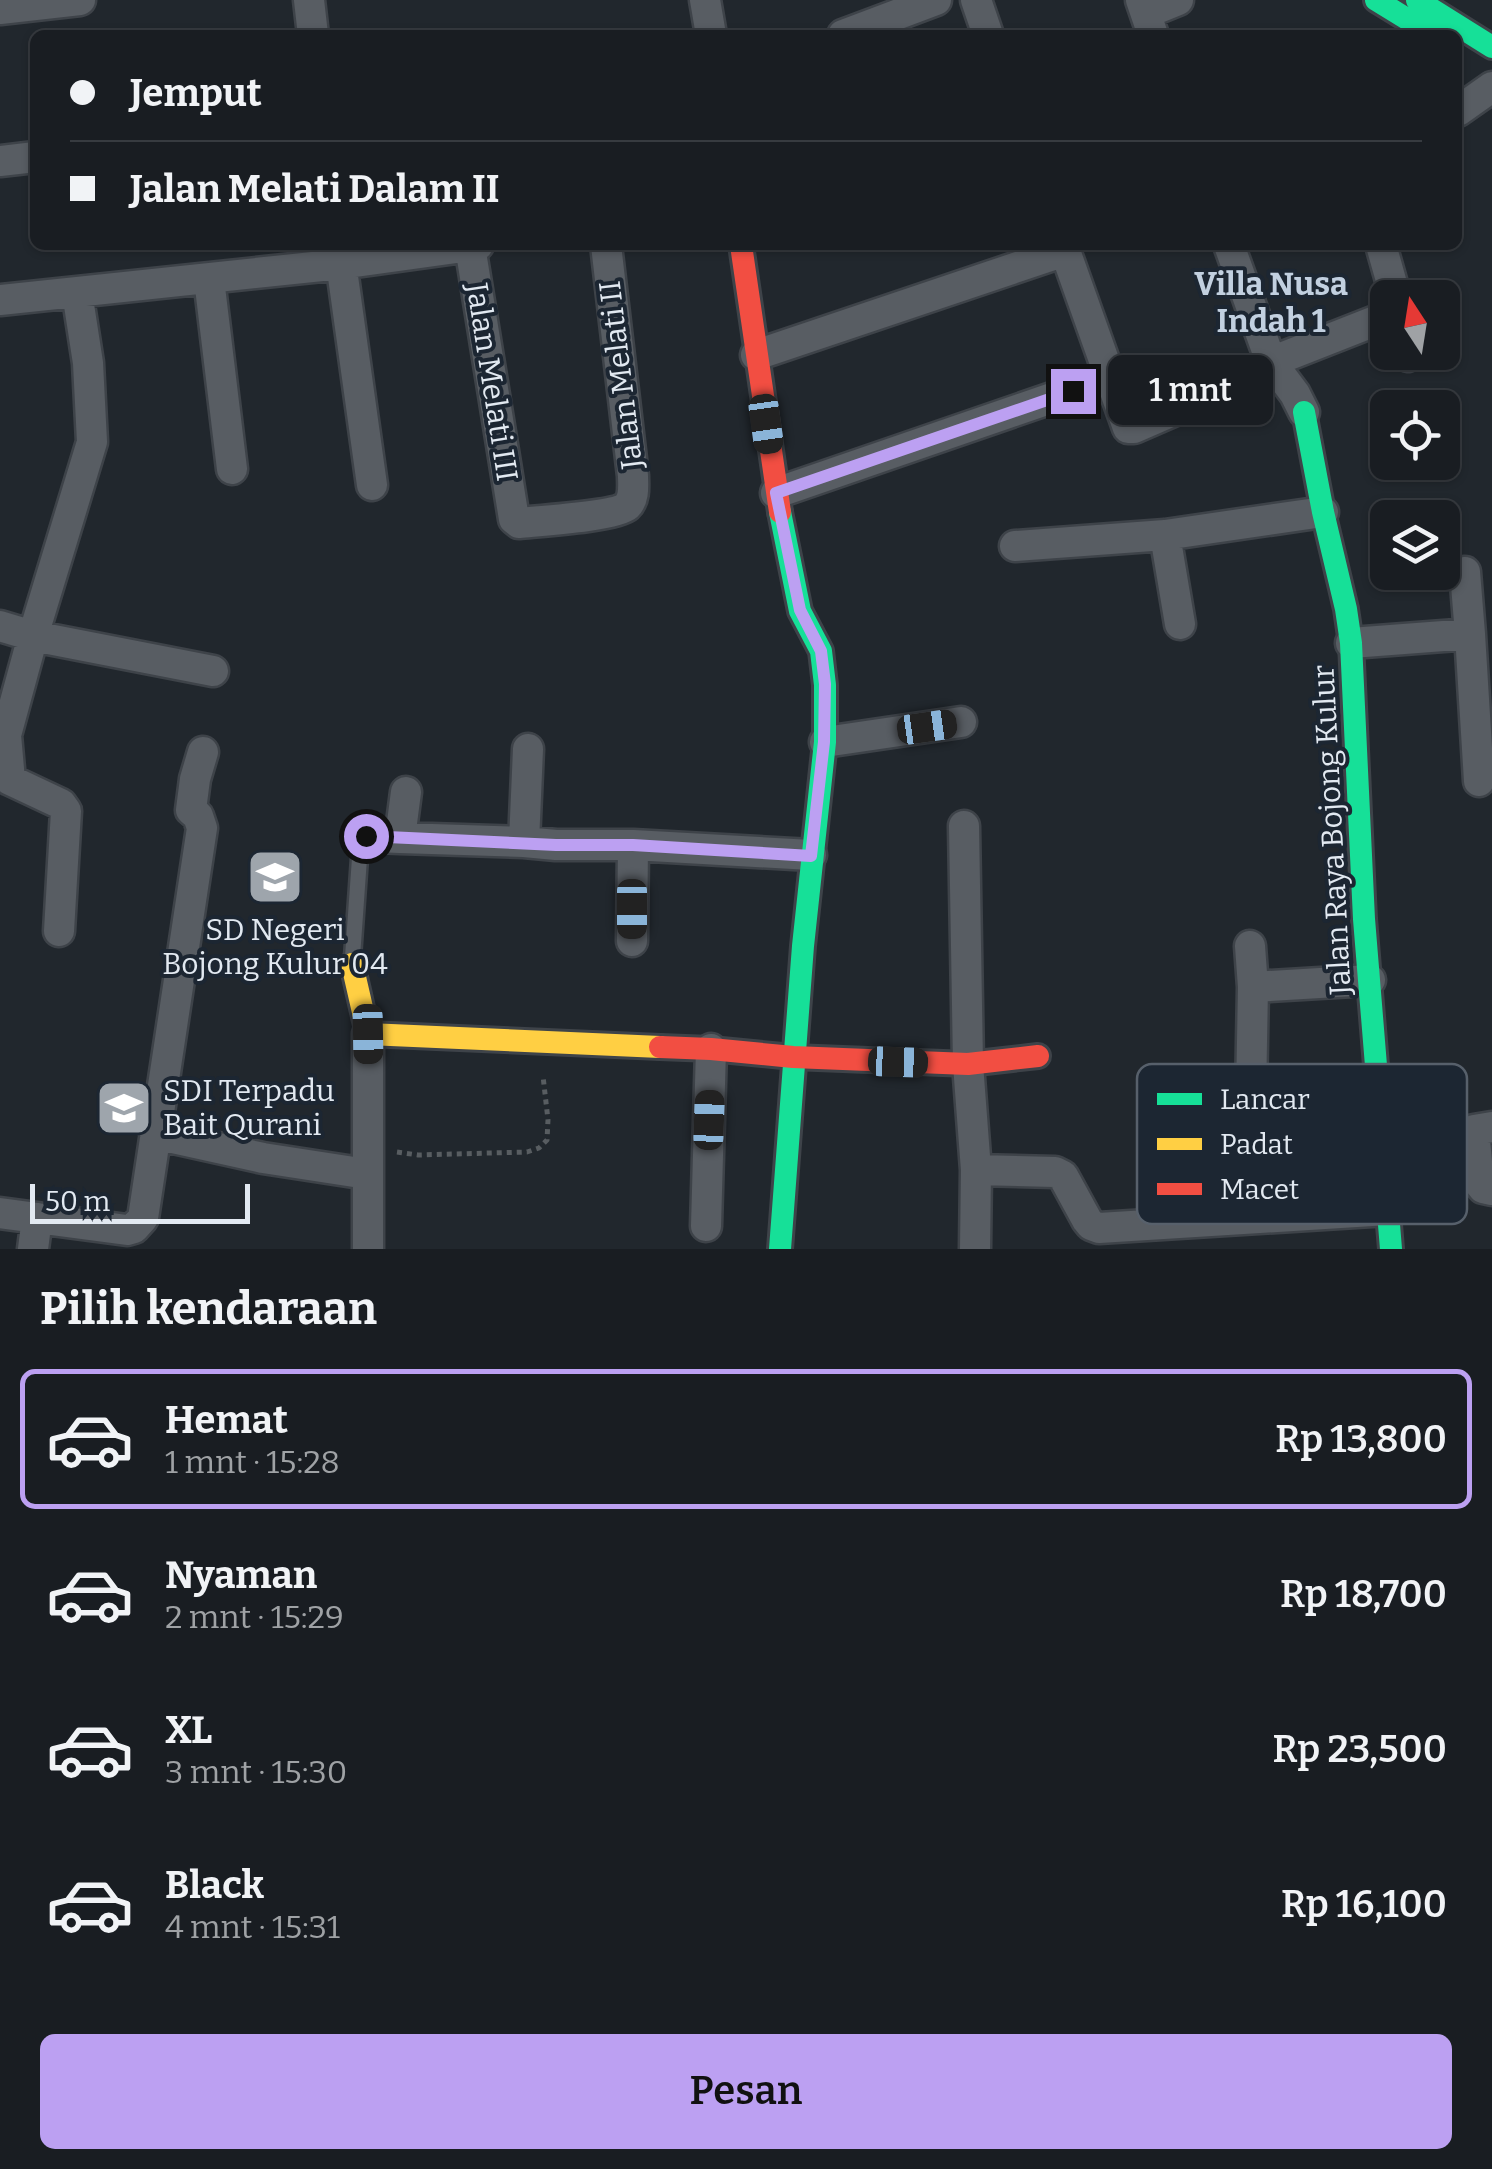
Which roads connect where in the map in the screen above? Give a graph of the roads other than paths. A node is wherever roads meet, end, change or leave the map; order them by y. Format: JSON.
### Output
{"nodes":[{"id":1,"x":80,"y":0,"type":"edge"},
{"id":2,"x":309,"y":0,"type":"edge"},
{"id":3,"x":705,"y":0,"type":"edge"},
{"id":4,"x":936,"y":0,"type":"edge"},
{"id":5,"x":976,"y":0,"type":"edge"},
{"id":6,"x":1178,"y":0,"type":"edge"},
{"id":7,"x":1376,"y":0,"type":"edge"},
{"id":8,"x":1417,"y":0,"type":"edge"},
{"id":9,"x":0,"y":9,"type":"edge"},
{"id":10,"x":1147,"y":16,"type":"edge"},
{"id":11,"x":312,"y":30,"type":"edge"},
{"id":12,"x":710,"y":30,"type":"edge"},
{"id":13,"x":856,"y":30,"type":"edge"},
{"id":14,"x":986,"y":30,"type":"edge"},
{"id":15,"x":1425,"y":30,"type":"edge"},
{"id":16,"x":1492,"y":47,"type":"edge"},
{"id":17,"x":1462,"y":53,"type":"edge"},
{"id":18,"x":1492,"y":73,"type":"edge"},
{"id":19,"x":1492,"y":88,"type":"edge"},
{"id":20,"x":1462,"y":108,"type":"edge"},
{"id":21,"x":30,"y":158,"type":"edge"},
{"id":22,"x":0,"y":161,"type":"edge"},
{"id":23,"x":405,"y":250,"type":"edge"},
{"id":24,"x":471,"y":250,"type":"edge"},
{"id":25,"x":607,"y":250,"type":"edge"},
{"id":26,"x":742,"y":250,"type":"edge"},
{"id":27,"x":1058,"y":250,"type":"edge"},
{"id":28,"x":1065,"y":250,"type":"edge"},
{"id":29,"x":1231,"y":250,"type":"edge"},
{"id":30,"x":1382,"y":250,"type":"edge"},
{"id":31,"x":340,"y":254,"type":"edge"},
{"id":32,"x":209,"y":278,"type":"junction"},
{"id":33,"x":1391,"y":280,"type":"edge"},
{"id":34,"x":77,"y":292,"type":"junction"},
{"id":35,"x":0,"y":300,"type":"edge"},
{"id":36,"x":1370,"y":324,"type":"edge"},
{"id":37,"x":756,"y":355,"type":"junction"},
{"id":38,"x":1273,"y":365,"type":"junction"},
{"id":39,"x":1110,"y":378,"type":"junction"},
{"id":40,"x":1304,"y":412,"type":"joint"},
{"id":41,"x":232,"y":469,"type":"dead end"},
{"id":42,"x":372,"y":485,"type":"dead end"},
{"id":43,"x":776,"y":493,"type":"junction"},
{"id":44,"x":1323,"y":512,"type":"junction"},
{"id":45,"x":514,"y":519,"type":"joint"},
{"id":46,"x":1165,"y":536,"type":"junction"},
{"id":47,"x":1015,"y":546,"type":"dead end"},
{"id":48,"x":1465,"y":572,"type":"dead end"},
{"id":49,"x":1180,"y":624,"type":"dead end"},
{"id":50,"x":0,"y":626,"type":"edge"},
{"id":51,"x":1470,"y":634,"type":"junction"},
{"id":52,"x":33,"y":636,"type":"junction"},
{"id":53,"x":1350,"y":643,"type":"junction"},
{"id":54,"x":214,"y":671,"type":"dead end"},
{"id":55,"x":1482,"y":704,"type":"edge"},
{"id":56,"x":962,"y":722,"type":"dead end"},
{"id":57,"x":3,"y":735,"type":"edge"},
{"id":58,"x":824,"y":742,"type":"junction"},
{"id":59,"x":528,"y":749,"type":"dead end"},
{"id":60,"x":203,"y":752,"type":"dead end"},
{"id":61,"x":1479,"y":781,"type":"dead end"},
{"id":62,"x":406,"y":792,"type":"dead end"},
{"id":63,"x":964,"y":826,"type":"dead end"},
{"id":64,"x":388,"y":838,"type":"junction"},
{"id":65,"x":524,"y":842,"type":"junction"},
{"id":66,"x":633,"y":845,"type":"junction"},
{"id":67,"x":811,"y":856,"type":"junction"},
{"id":68,"x":59,"y":931,"type":"dead end"},
{"id":69,"x":632,"y":941,"type":"dead end"},
{"id":70,"x":1250,"y":946,"type":"dead end"},
{"id":71,"x":352,"y":964,"type":"joint"},
{"id":72,"x":1370,"y":980,"type":"junction"},
{"id":73,"x":1253,"y":987,"type":"junction"},
{"id":74,"x":368,"y":1034,"type":"junction"},
{"id":75,"x":711,"y":1048,"type":"junction"},
{"id":76,"x":1038,"y":1056,"type":"dead end"},
{"id":77,"x":793,"y":1057,"type":"junction"},
{"id":78,"x":968,"y":1064,"type":"junction"},
{"id":79,"x":1252,"y":1064,"type":"edge"},
{"id":80,"x":1377,"y":1064,"type":"edge"},
{"id":81,"x":1483,"y":1129,"type":"edge"},
{"id":82,"x":156,"y":1134,"type":"junction"},
{"id":83,"x":368,"y":1161,"type":"junction"},
{"id":84,"x":976,"y":1170,"type":"junction"},
{"id":85,"x":1492,"y":1190,"type":"edge"},
{"id":86,"x":0,"y":1213,"type":"edge"},
{"id":87,"x":37,"y":1218,"type":"junction"},
{"id":88,"x":1213,"y":1224,"type":"edge"},
{"id":89,"x":1389,"y":1224,"type":"edge"},
{"id":90,"x":706,"y":1226,"type":"dead end"},
{"id":91,"x":1151,"y":1237,"type":"edge"},
{"id":92,"x":34,"y":1249,"type":"edge"},
{"id":93,"x":368,"y":1249,"type":"edge"},
{"id":94,"x":780,"y":1249,"type":"edge"},
{"id":95,"x":974,"y":1249,"type":"edge"},
{"id":96,"x":1390,"y":1249,"type":"edge"}],
"edges":[{"from":1,"to":9,"type":"street"},
{"from":2,"to":11,"type":"street"},
{"from":3,"to":12,"type":"street"},
{"from":4,"to":13,"type":"street"},
{"from":5,"to":14,"type":"street"},
{"from":6,"to":10,"type":"street"},
{"from":7,"to":15,"type":"street"},
{"from":8,"to":16,"type":"street"},
{"from":17,"to":18,"type":"street"},
{"from":19,"to":20,"type":"street"},
{"from":21,"to":22,"type":"street"},
{"from":23,"to":31,"type":"street"},
{"from":24,"to":45,"type":"street","name":"Jalan Melati III"},
{"from":25,"to":45,"type":"street","name":"Jalan Melati II"},
{"from":26,"to":37,"type":"street"},
{"from":27,"to":37,"type":"street"},
{"from":28,"to":39,"type":"street"},
{"from":29,"to":38,"type":"street"},
{"from":30,"to":33,"type":"street"},
{"from":31,"to":32,"type":"street"},
{"from":31,"to":42,"type":"street"},
{"from":32,"to":34,"type":"street"},
{"from":32,"to":41,"type":"street"},
{"from":34,"to":35,"type":"street"},
{"from":34,"to":52,"type":"street"},
{"from":36,"to":38,"type":"street"},
{"from":37,"to":43,"type":"street"},
{"from":38,"to":39,"type":"street"},
{"from":38,"to":40,"type":"street"},
{"from":39,"to":43,"type":"street"},
{"from":40,"to":44,"type":"street","name":"Jalan Raya Bojong Kulur"},
{"from":43,"to":58,"type":"street"},
{"from":44,"to":46,"type":"street"},
{"from":44,"to":53,"type":"street","name":"Jalan Raya Bojong Kulur"},
{"from":46,"to":47,"type":"street"},
{"from":46,"to":49,"type":"street"},
{"from":48,"to":51,"type":"street"},
{"from":50,"to":52,"type":"street"},
{"from":51,"to":53,"type":"street"},
{"from":51,"to":55,"type":"street"},
{"from":52,"to":54,"type":"street"},
{"from":52,"to":57,"type":"street"},
{"from":53,"to":72,"type":"street","name":"Jalan Raya Bojong Kulur"},
{"from":55,"to":61,"type":"street"},
{"from":56,"to":58,"type":"street"},
{"from":57,"to":68,"type":"street"},
{"from":58,"to":67,"type":"street"},
{"from":59,"to":65,"type":"street"},
{"from":60,"to":82,"type":"street"},
{"from":62,"to":64,"type":"street"},
{"from":63,"to":78,"type":"street"},
{"from":64,"to":65,"type":"street"},
{"from":64,"to":71,"type":"lane"},
{"from":65,"to":66,"type":"street"},
{"from":66,"to":67,"type":"street"},
{"from":66,"to":69,"type":"street"},
{"from":67,"to":77,"type":"street"},
{"from":70,"to":73,"type":"street"},
{"from":71,"to":74,"type":"street"},
{"from":72,"to":73,"type":"street"},
{"from":72,"to":80,"type":"street","name":"Jalan Raya Bojong Kulur"},
{"from":73,"to":79,"type":"street"},
{"from":74,"to":75,"type":"street"},
{"from":74,"to":83,"type":"street"},
{"from":75,"to":77,"type":"street"},
{"from":75,"to":90,"type":"street"},
{"from":76,"to":78,"type":"street"},
{"from":77,"to":78,"type":"street"},
{"from":77,"to":94,"type":"street"},
{"from":78,"to":84,"type":"street"},
{"from":81,"to":85,"type":"street"},
{"from":82,"to":83,"type":"street"},
{"from":82,"to":87,"type":"street"},
{"from":83,"to":93,"type":"street"},
{"from":84,"to":91,"type":"street"},
{"from":84,"to":95,"type":"street"},
{"from":86,"to":87,"type":"street"},
{"from":87,"to":92,"type":"street"},
{"from":88,"to":91,"type":"street"},
{"from":89,"to":96,"type":"street","name":"Jalan Raya Bojong Kulur"}]}
